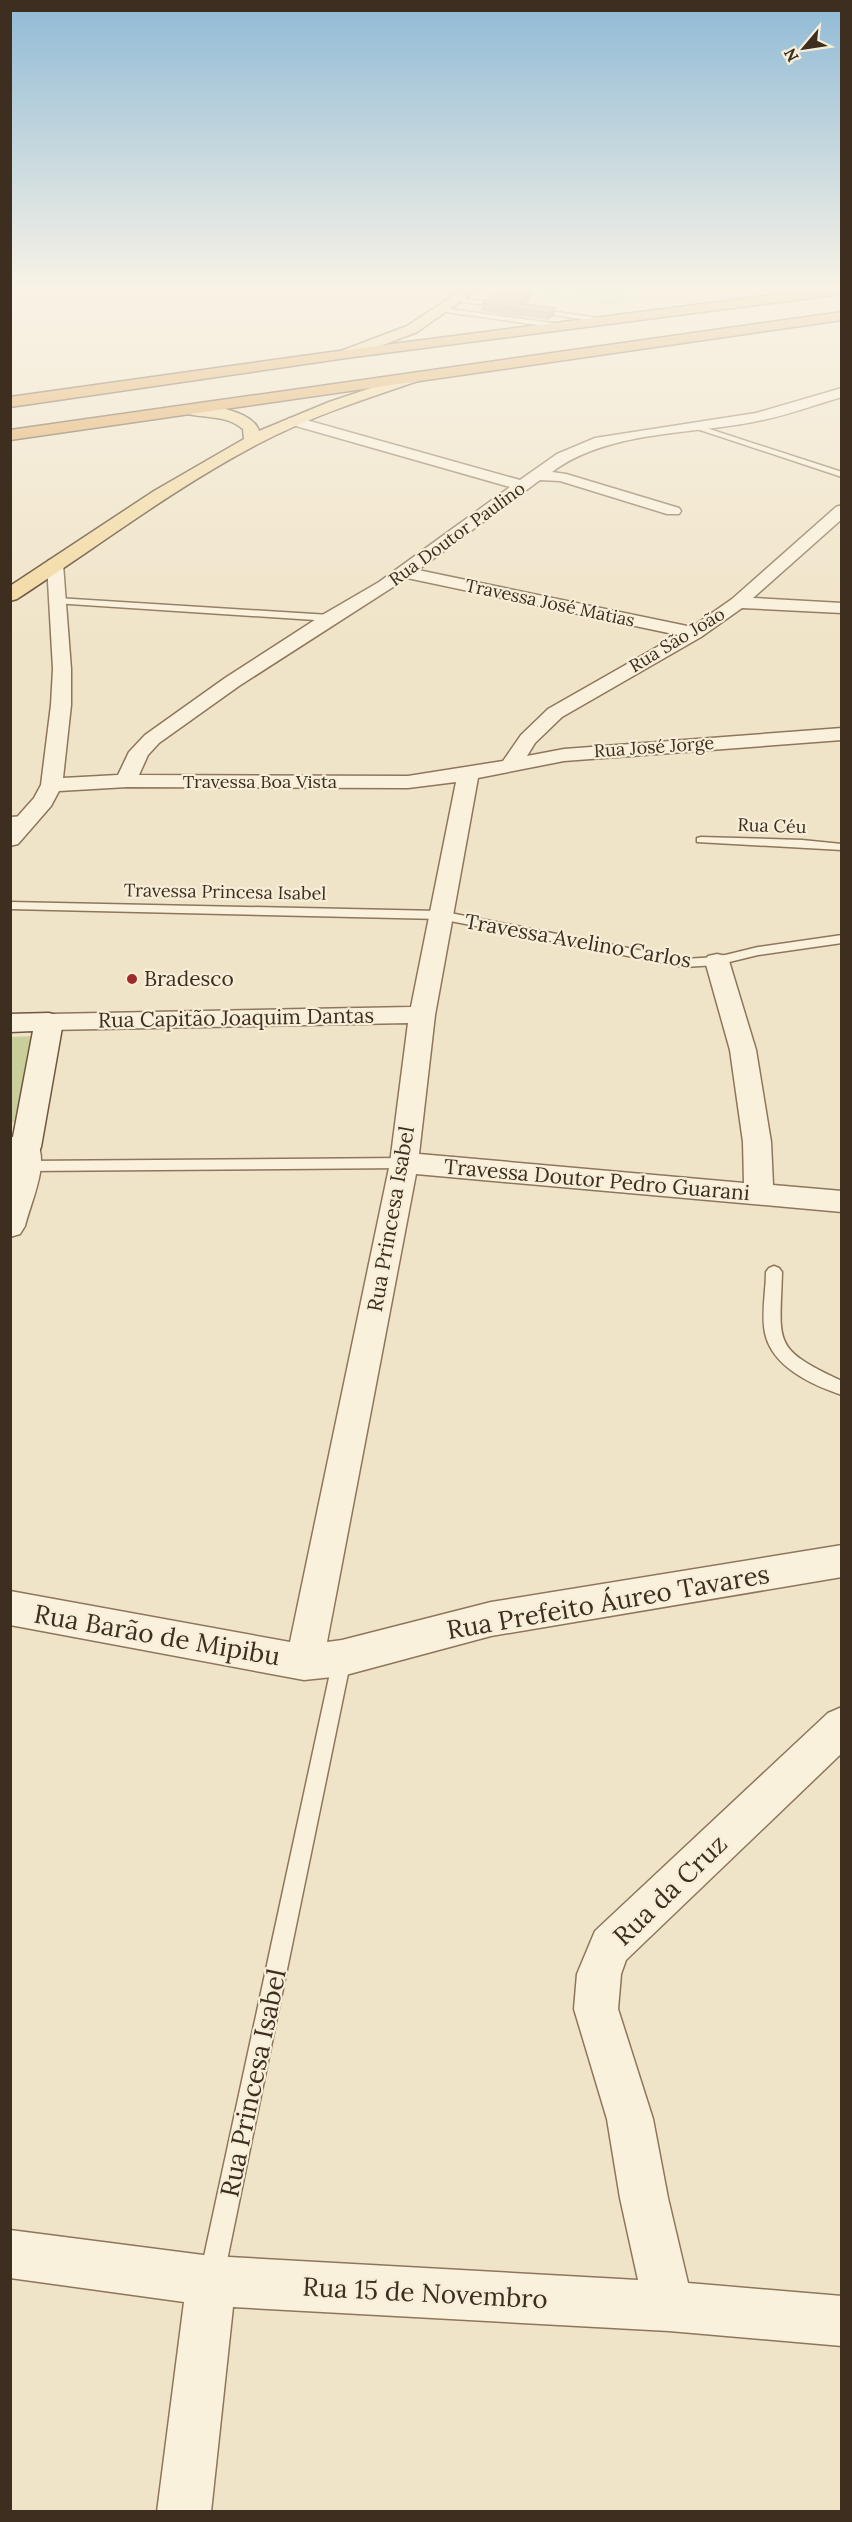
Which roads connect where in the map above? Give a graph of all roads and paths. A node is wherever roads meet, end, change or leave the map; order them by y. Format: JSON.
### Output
{"nodes":[{"id":1,"x":238,"y":403,"type":"edge"},
{"id":2,"x":345,"y":403,"type":"edge"},
{"id":3,"x":806,"y":403,"type":"edge"},
{"id":4,"x":189,"y":410,"type":"junction"},
{"id":5,"x":294,"y":421,"type":"junction"},
{"id":6,"x":697,"y":426,"type":"junction"},
{"id":7,"x":10,"y":435,"type":"edge"},
{"id":8,"x":252,"y":441,"type":"junction"},
{"id":9,"x":537,"y":475,"type":"junction"},
{"id":10,"x":842,"y":475,"type":"edge"},
{"id":11,"x":523,"y":486,"type":"junction"},
{"id":12,"x":842,"y":510,"type":"edge"},
{"id":13,"x":673,"y":511,"type":"dead end"},
{"id":14,"x":55,"y":564,"type":"junction"},
{"id":15,"x":405,"y":572,"type":"junction"},
{"id":16,"x":16,"y":588,"type":"edge"},
{"id":17,"x":57,"y":601,"type":"junction"},
{"id":18,"x":738,"y":603,"type":"junction"},
{"id":19,"x":842,"y":608,"type":"edge"},
{"id":20,"x":330,"y":618,"type":"junction"},
{"id":21,"x":695,"y":633,"type":"junction"},
{"id":22,"x":842,"y":734,"type":"edge"},
{"id":23,"x":512,"y":764,"type":"junction"},
{"id":24,"x":468,"y":774,"type":"junction"},
{"id":25,"x":127,"y":781,"type":"junction"},
{"id":26,"x":52,"y":785,"type":"junction"},
{"id":27,"x":18,"y":819,"type":"edge"},
{"id":28,"x":10,"y":839,"type":"edge"},
{"id":29,"x":701,"y":840,"type":"dead end"},
{"id":30,"x":842,"y":847,"type":"edge"},
{"id":31,"x":10,"y":905,"type":"edge"},
{"id":32,"x":440,"y":915,"type":"junction"},
{"id":33,"x":842,"y":939,"type":"edge"},
{"id":34,"x":717,"y":962,"type":"junction"},
{"id":35,"x":422,"y":1015,"type":"junction"},
{"id":36,"x":50,"y":1022,"type":"junction"},
{"id":37,"x":10,"y":1023,"type":"edge"},
{"id":38,"x":21,"y":1154,"type":"edge"},
{"id":39,"x":404,"y":1163,"type":"junction"},
{"id":40,"x":759,"y":1194,"type":"junction"},
{"id":41,"x":842,"y":1202,"type":"edge"},
{"id":42,"x":10,"y":1226,"type":"edge"},
{"id":43,"x":774,"y":1272,"type":"dead end"},
{"id":44,"x":842,"y":1389,"type":"edge"},
{"id":45,"x":842,"y":1561,"type":"edge"},
{"id":46,"x":10,"y":1608,"type":"edge"},
{"id":47,"x":342,"y":1658,"type":"junction"},
{"id":48,"x":304,"y":1662,"type":"junction"},
{"id":49,"x":842,"y":1726,"type":"edge"},
{"id":50,"x":10,"y":2254,"type":"edge"},
{"id":51,"x":211,"y":2281,"type":"junction"},
{"id":52,"x":669,"y":2306,"type":"junction"},
{"id":53,"x":842,"y":2321,"type":"edge"},
{"id":54,"x":184,"y":2511,"type":"edge"}],
"edges":[{"from":1,"to":4,"type":"highway"},
{"from":2,"to":5,"type":"main road"},
{"from":3,"to":6,"type":"street","name":"Rua Doutor Paulino"},
{"from":4,"to":7,"type":"highway"},
{"from":4,"to":8,"type":"main road"},
{"from":5,"to":8,"type":"main road"},
{"from":5,"to":11,"type":"street"},
{"from":6,"to":9,"type":"street","name":"Rua Doutor Paulino"},
{"from":6,"to":10,"type":"lane"},
{"from":8,"to":14,"type":"main road"},
{"from":9,"to":11,"type":"street","name":"Rua Doutor Paulino"},
{"from":9,"to":13,"type":"street"},
{"from":11,"to":15,"type":"street","name":"Rua Doutor Paulino"},
{"from":12,"to":18,"type":"street","name":"Rua São João"},
{"from":14,"to":16,"type":"main road"},
{"from":14,"to":17,"type":"street"},
{"from":15,"to":20,"type":"street","name":"Rua Doutor Paulino"},
{"from":15,"to":21,"type":"street","name":"Travessa José Matias"},
{"from":17,"to":20,"type":"lane"},
{"from":17,"to":26,"type":"street"},
{"from":18,"to":19,"type":"street"},
{"from":18,"to":21,"type":"street","name":"Rua São João"},
{"from":20,"to":25,"type":"street","name":"Rua Doutor Paulino"},
{"from":21,"to":23,"type":"street","name":"Rua São João"},
{"from":22,"to":23,"type":"street","name":"Rua José Jorge"},
{"from":23,"to":24,"type":"street","name":"Rua José Jorge"},
{"from":24,"to":25,"type":"street","name":"Travessa Boa Vista"},
{"from":24,"to":32,"type":"street","name":"Rua Princesa Isabel"},
{"from":25,"to":26,"type":"street","name":"Travessa Boa Vista"},
{"from":26,"to":27,"type":"street"},
{"from":27,"to":28,"type":"street"},
{"from":29,"to":30,"type":"lane","name":"Rua Céu"},
{"from":31,"to":32,"type":"lane","name":"Travessa Princesa Isabel"},
{"from":32,"to":34,"type":"lane","name":"Travessa Avelino Carlos"},
{"from":32,"to":35,"type":"street","name":"Rua Princesa Isabel"},
{"from":33,"to":34,"type":"lane","name":"Travessa Avelino Carlos"},
{"from":34,"to":40,"type":"street","name":"Travessa Avelino Carlos"},
{"from":35,"to":36,"type":"street","name":"Rua Capitão Joaquim Dantas"},
{"from":35,"to":39,"type":"street","name":"Rua Princesa Isabel"},
{"from":36,"to":37,"type":"street"},
{"from":36,"to":38,"type":"street"},
{"from":38,"to":39,"type":"lane","name":"Travessa Doutor Pedro Guarani"},
{"from":38,"to":42,"type":"street"},
{"from":39,"to":40,"type":"street","name":"Travessa Doutor Pedro Guarani"},
{"from":39,"to":48,"type":"street","name":"Rua Princesa Isabel"},
{"from":40,"to":41,"type":"street","name":"Travessa Doutor Pedro Guarani"},
{"from":43,"to":44,"type":"lane"},
{"from":45,"to":47,"type":"street","name":"Rua Prefeito Áureo Tavares"},
{"from":46,"to":48,"type":"street","name":"Rua Barão de Mipibu"},
{"from":47,"to":48,"type":"street","name":"Rua Prefeito Áureo Tavares"},
{"from":47,"to":51,"type":"lane","name":"Rua Princesa Isabel"},
{"from":49,"to":52,"type":"street","name":"Rua da Cruz"},
{"from":50,"to":51,"type":"street","name":"Rua 15 de Novembro"},
{"from":51,"to":52,"type":"street","name":"Rua 15 de Novembro"},
{"from":51,"to":54,"type":"street","name":"Rua Princesa Isabel"},
{"from":52,"to":53,"type":"street","name":"Rua 15 de Novembro"}]}
